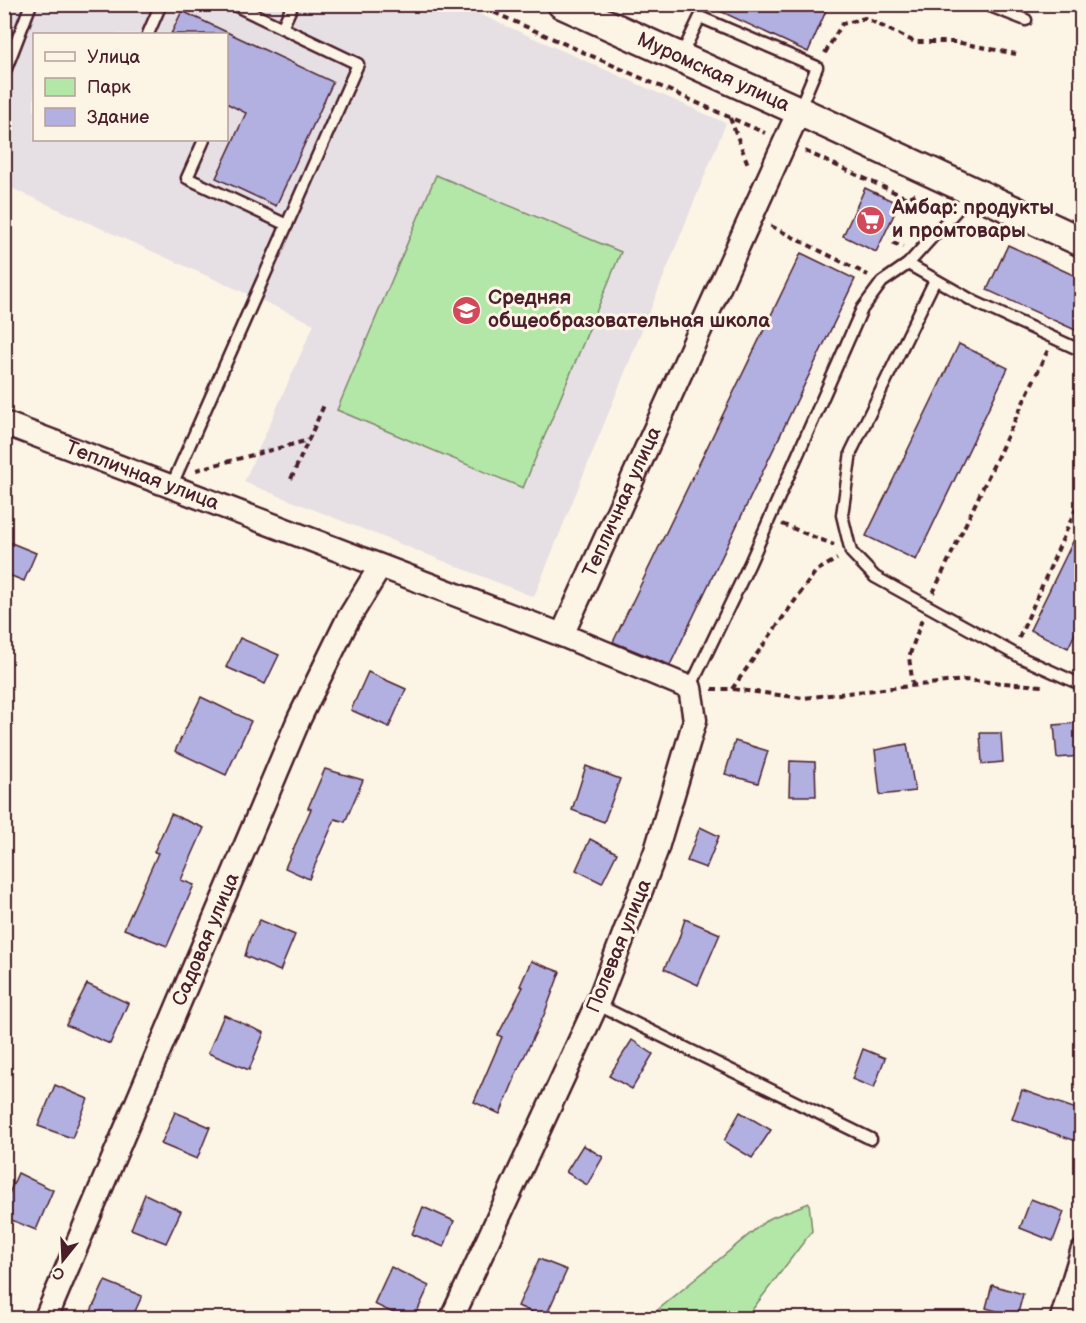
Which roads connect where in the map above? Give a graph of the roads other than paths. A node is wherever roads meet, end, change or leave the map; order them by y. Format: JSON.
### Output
{"nodes":[{"id":1,"x":31,"y":4,"type":"edge"},
{"id":2,"x":161,"y":4,"type":"edge"},
{"id":3,"x":232,"y":4,"type":"edge"},
{"id":4,"x":293,"y":4,"type":"edge"},
{"id":5,"x":985,"y":4,"type":"edge"},
{"id":6,"x":575,"y":7,"type":"edge"},
{"id":7,"x":1026,"y":20,"type":"dead end"},
{"id":8,"x":282,"y":28,"type":"junction"},
{"id":9,"x":148,"y":33,"type":"edge"},
{"id":10,"x":680,"y":57,"type":"junction"},
{"id":11,"x":4,"y":74,"type":"edge"},
{"id":12,"x":799,"y":111,"type":"junction"},
{"id":13,"x":204,"y":141,"type":"edge"},
{"id":14,"x":974,"y":191,"type":"junction"},
{"id":15,"x":287,"y":225,"type":"junction"},
{"id":16,"x":1082,"y":242,"type":"edge"},
{"id":17,"x":908,"y":264,"type":"junction"},
{"id":18,"x":935,"y":280,"type":"junction"},
{"id":19,"x":1082,"y":351,"type":"edge"},
{"id":20,"x":4,"y":423,"type":"edge"},
{"id":21,"x":173,"y":481,"type":"junction"},
{"id":22,"x":380,"y":567,"type":"junction"},
{"id":23,"x":562,"y":635,"type":"junction"},
{"id":24,"x":1082,"y":686,"type":"edge"},
{"id":25,"x":690,"y":688,"type":"junction"},
{"id":26,"x":596,"y":1004,"type":"junction"},
{"id":27,"x":871,"y":1139,"type":"dead end"},
{"id":28,"x":1082,"y":1252,"type":"edge"},
{"id":29,"x":46,"y":1318,"type":"edge"},
{"id":30,"x":452,"y":1318,"type":"edge"},
{"id":31,"x":1062,"y":1318,"type":"edge"}],
"edges":[{"from":1,"to":11,"type":"lane"},
{"from":2,"to":9,"type":"lane"},
{"from":3,"to":8,"type":"lane"},
{"from":4,"to":8,"type":"lane"},
{"from":5,"to":7,"type":"lane"},
{"from":6,"to":10,"type":"street","name":"Муромская улица"},
{"from":8,"to":15,"type":"lane"},
{"from":10,"to":12,"type":"street","name":"Муромская улица"},
{"from":10,"to":12,"type":"lane"},
{"from":12,"to":14,"type":"street"},
{"from":12,"to":23,"type":"street","name":"Тепличная улица"},
{"from":13,"to":15,"type":"lane"},
{"from":14,"to":16,"type":"street"},
{"from":14,"to":17,"type":"lane"},
{"from":15,"to":21,"type":"lane"},
{"from":17,"to":18,"type":"lane"},
{"from":17,"to":25,"type":"lane"},
{"from":18,"to":19,"type":"lane"},
{"from":18,"to":24,"type":"lane"},
{"from":20,"to":21,"type":"street","name":"Тепличная улица"},
{"from":21,"to":22,"type":"street","name":"Тепличная улица"},
{"from":22,"to":23,"type":"street","name":"Тепличная улица"},
{"from":22,"to":29,"type":"street","name":"Садовая улица"},
{"from":23,"to":25,"type":"street"},
{"from":25,"to":26,"type":"street","name":"Полевая улица"},
{"from":26,"to":27,"type":"lane"},
{"from":26,"to":30,"type":"street","name":"Полевая улица"},
{"from":28,"to":31,"type":"street"}]}
